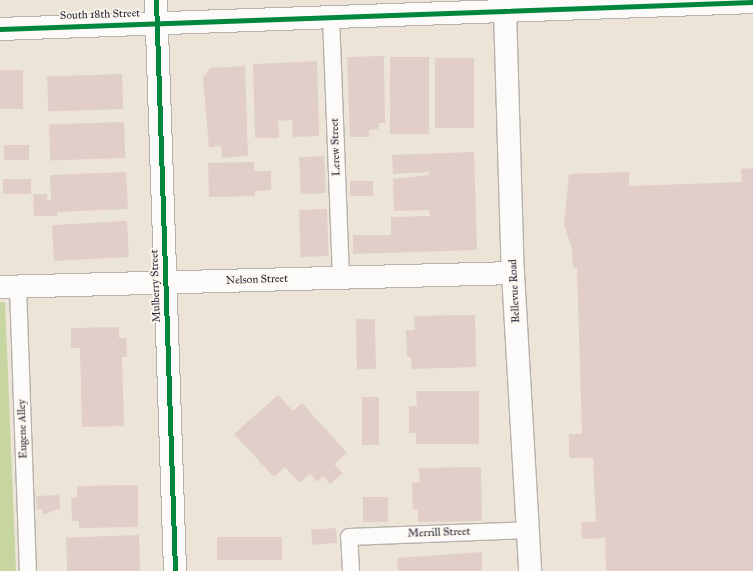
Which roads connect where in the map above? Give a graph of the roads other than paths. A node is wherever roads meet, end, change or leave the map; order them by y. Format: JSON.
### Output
{"nodes":[{"id":1,"x":156,"y":0,"type":"edge"},
{"id":2,"x":753,"y":2,"type":"edge"},
{"id":3,"x":505,"y":11,"type":"junction"},
{"id":4,"x":331,"y":17,"type":"junction"},
{"id":5,"x":157,"y":23,"type":"junction"},
{"id":6,"x":0,"y":29,"type":"edge"},
{"id":7,"x":513,"y":273,"type":"junction"},
{"id":8,"x":341,"y":278,"type":"junction"},
{"id":9,"x":166,"y":283,"type":"junction"},
{"id":10,"x":9,"y":287,"type":"edge"},
{"id":11,"x":528,"y":530,"type":"junction"},
{"id":12,"x":28,"y":571,"type":"edge"},
{"id":13,"x":175,"y":571,"type":"edge"},
{"id":14,"x":351,"y":571,"type":"edge"},
{"id":15,"x":530,"y":571,"type":"edge"}],
"edges":[{"from":1,"to":5,"type":"street","name":"Mulberry Street"},
{"from":2,"to":3,"type":"street","name":"South 18th Street"},
{"from":3,"to":4,"type":"street","name":"South 18th Street"},
{"from":3,"to":7,"type":"street","name":"Bellevue Road"},
{"from":4,"to":5,"type":"street","name":"South 18th Street"},
{"from":4,"to":8,"type":"lane","name":"Lerew Street"},
{"from":5,"to":6,"type":"street","name":"South 18th Street"},
{"from":5,"to":9,"type":"street","name":"Mulberry Street"},
{"from":7,"to":8,"type":"street","name":"Nelson Street"},
{"from":7,"to":11,"type":"street","name":"Bellevue Road"},
{"from":8,"to":9,"type":"street","name":"Nelson Street"},
{"from":9,"to":10,"type":"street","name":"Nelson Street"},
{"from":9,"to":13,"type":"street","name":"Mulberry Street"},
{"from":10,"to":12,"type":"lane","name":"Eugene Alley"},
{"from":11,"to":14,"type":"lane","name":"Merrill Street"},
{"from":11,"to":15,"type":"street","name":"Bellevue Road"}]}
